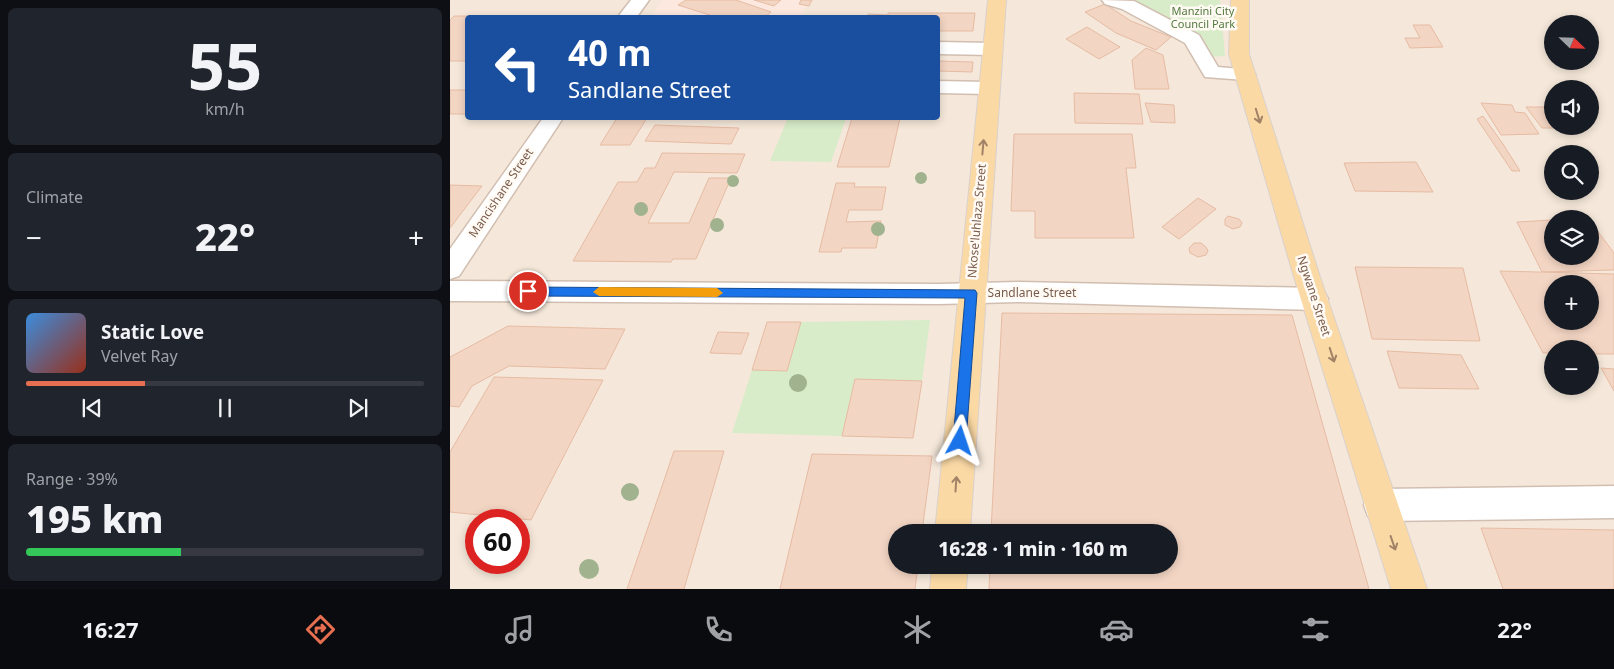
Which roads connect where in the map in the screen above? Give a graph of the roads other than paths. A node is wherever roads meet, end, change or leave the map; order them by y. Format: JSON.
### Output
{"nodes":[{"id":1,"x":640,"y":0,"type":"edge"},
{"id":2,"x":997,"y":0,"type":"edge"},
{"id":3,"x":1111,"y":0,"type":"edge"},
{"id":4,"x":1240,"y":0,"type":"edge"},
{"id":5,"x":628,"y":15,"type":"edge"},
{"id":6,"x":940,"y":48,"type":"edge"},
{"id":7,"x":992,"y":49,"type":"junction"},
{"id":8,"x":1246,"y":74,"type":"junction"},
{"id":9,"x":940,"y":87,"type":"edge"},
{"id":10,"x":988,"y":88,"type":"junction"},
{"id":11,"x":552,"y":120,"type":"edge"},
{"id":12,"x":450,"y":269,"type":"edge"},
{"id":13,"x":450,"y":291,"type":"edge"},
{"id":14,"x":971,"y":293,"type":"junction"},
{"id":15,"x":1315,"y":299,"type":"junction"},
{"id":16,"x":1614,"y":502,"type":"edge"},
{"id":17,"x":1380,"y":505,"type":"junction"},
{"id":18,"x":953,"y":524,"type":"edge"},
{"id":19,"x":949,"y":574,"type":"edge"},
{"id":20,"x":948,"y":589,"type":"edge"},
{"id":21,"x":1409,"y":589,"type":"edge"}],
"edges":[{"from":1,"to":5,"type":"street"},
{"from":2,"to":7,"type":"main road","name":"Nkose'luhlaza Street"},
{"from":3,"to":8,"type":"street"},
{"from":4,"to":8,"type":"main road","name":"Ngwane Street"},
{"from":6,"to":7,"type":"street"},
{"from":7,"to":10,"type":"main road","name":"Nkose'luhlaza Street"},
{"from":8,"to":15,"type":"main road","name":"Ngwane Street","one_way":true},
{"from":9,"to":10,"type":"street"},
{"from":14,"to":10,"type":"main road","name":"Nkose'luhlaza Street","one_way":true},
{"from":11,"to":12,"type":"street","name":"Mancishane Street"},
{"from":13,"to":14,"type":"street","name":"Sandlane Street"},
{"from":14,"to":15,"type":"street","name":"Sandlane Street"},
{"from":18,"to":14,"type":"main road","name":"Nkose'luhlaza Street","one_way":true},
{"from":15,"to":17,"type":"main road","name":"Ngwane Street","one_way":true},
{"from":16,"to":17,"type":"street"},
{"from":17,"to":21,"type":"main road","name":"Ngwane Street","one_way":true},
{"from":19,"to":20,"type":"main road"}]}
